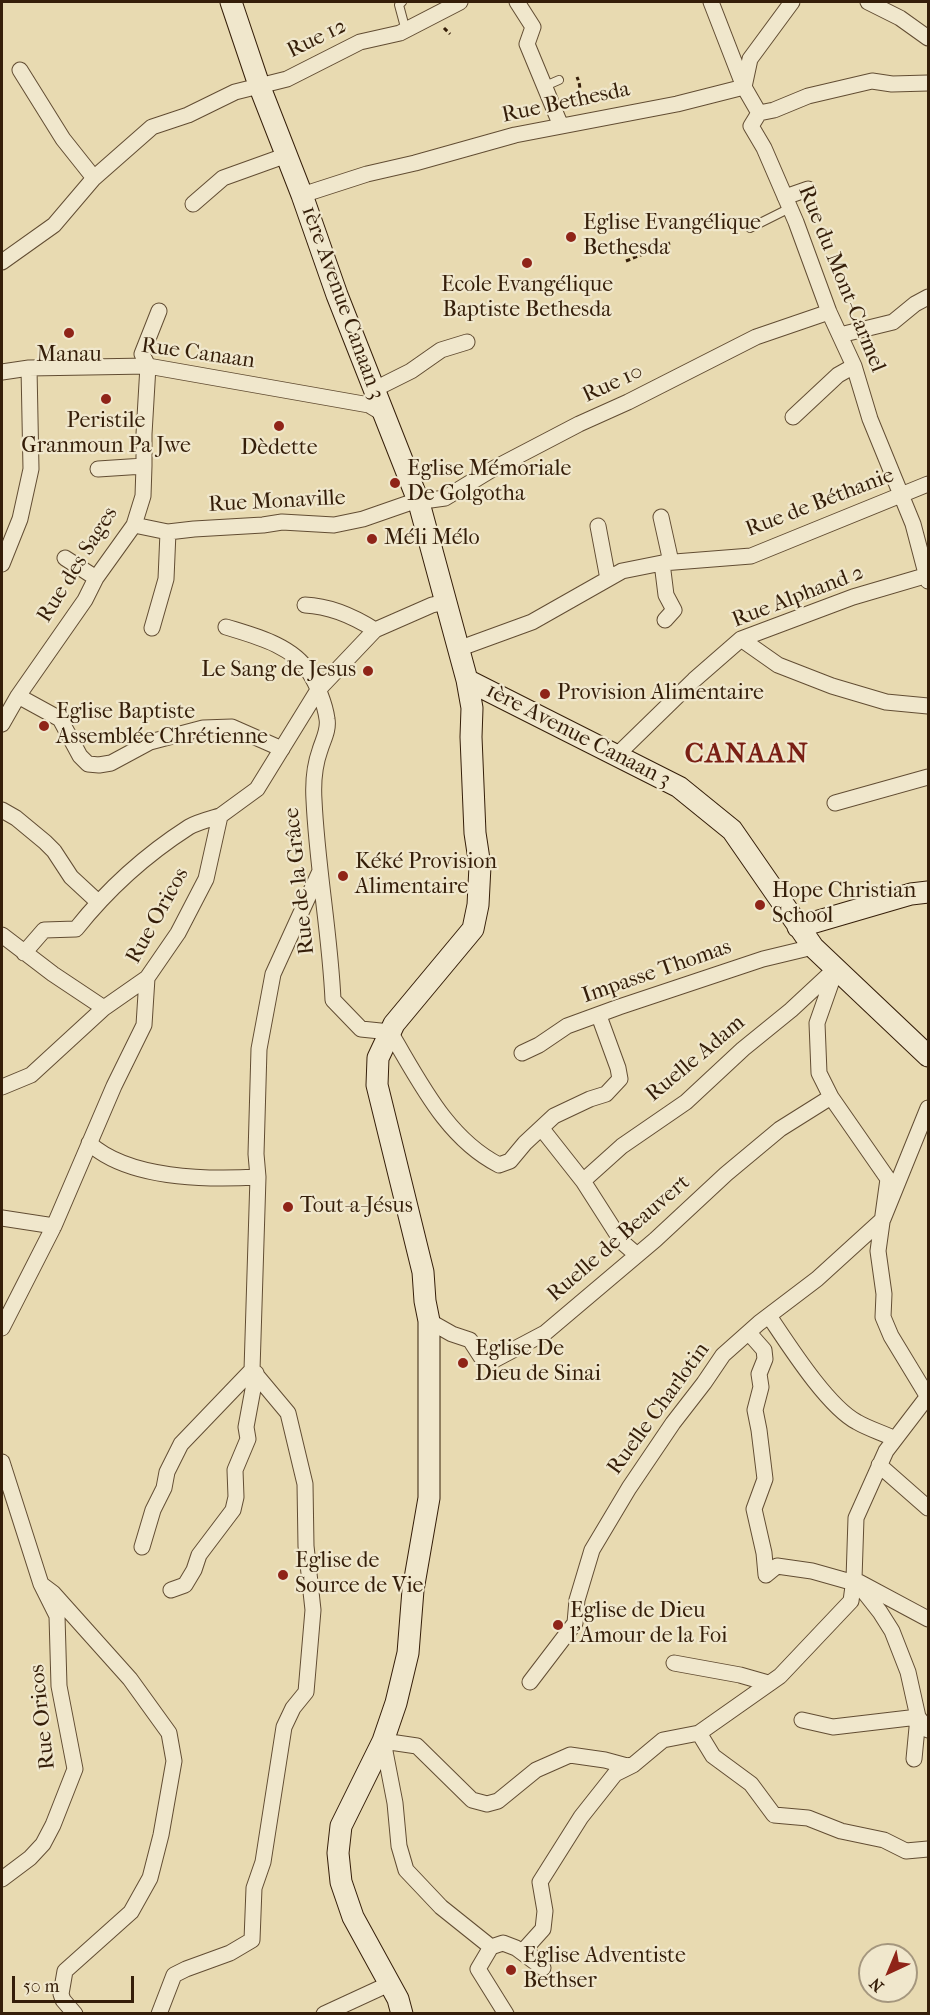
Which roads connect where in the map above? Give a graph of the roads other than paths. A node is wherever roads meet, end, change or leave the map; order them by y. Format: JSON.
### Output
{"nodes":[{"id":1,"x":231,"y":2,"type":"edge"},
{"id":2,"x":402,"y":2,"type":"edge"},
{"id":3,"x":460,"y":2,"type":"edge"},
{"id":4,"x":517,"y":2,"type":"edge"},
{"id":5,"x":711,"y":2,"type":"edge"},
{"id":6,"x":792,"y":2,"type":"edge"},
{"id":7,"x":868,"y":2,"type":"edge"},
{"id":8,"x":406,"y":31,"type":"junction"},
{"id":9,"x":928,"y":38,"type":"edge"},
{"id":10,"x":20,"y":69,"type":"dead end"},
{"id":11,"x":928,"y":83,"type":"edge"},
{"id":12,"x":259,"y":85,"type":"junction"},
{"id":13,"x":744,"y":87,"type":"junction"},
{"id":14,"x":759,"y":113,"type":"junction"},
{"id":15,"x":561,"y":126,"type":"junction"},
{"id":16,"x":287,"y":156,"type":"junction"},
{"id":17,"x":94,"y":178,"type":"junction"},
{"id":18,"x":808,"y":189,"type":"dead end"},
{"id":19,"x":302,"y":195,"type":"junction"},
{"id":20,"x":787,"y":202,"type":"junction"},
{"id":21,"x":193,"y":204,"type":"dead end"},
{"id":22,"x":750,"y":228,"type":"dead end"},
{"id":23,"x":2,"y":262,"type":"edge"},
{"id":24,"x":928,"y":297,"type":"edge"},
{"id":25,"x":159,"y":311,"type":"dead end"},
{"id":26,"x":829,"y":312,"type":"junction"},
{"id":27,"x":840,"y":335,"type":"junction"},
{"id":28,"x":467,"y":342,"type":"dead end"},
{"id":29,"x":148,"y":366,"type":"junction"},
{"id":30,"x":854,"y":366,"type":"junction"},
{"id":31,"x":28,"y":368,"type":"junction"},
{"id":32,"x":2,"y":372,"type":"edge"},
{"id":33,"x":373,"y":390,"type":"junction"},
{"id":34,"x":384,"y":414,"type":"junction"},
{"id":35,"x":793,"y":417,"type":"dead end"},
{"id":36,"x":144,"y":466,"type":"junction"},
{"id":37,"x":98,"y":469,"type":"dead end"},
{"id":38,"x":928,"y":484,"type":"edge"},
{"id":39,"x":902,"y":496,"type":"junction"},
{"id":40,"x":419,"y":503,"type":"junction"},
{"id":41,"x":661,"y":517,"type":"dead end"},
{"id":42,"x":135,"y":525,"type":"junction"},
{"id":43,"x":597,"y":526,"type":"dead end"},
{"id":44,"x":168,"y":532,"type":"junction"},
{"id":45,"x":65,"y":558,"type":"dead end"},
{"id":46,"x":667,"y":563,"type":"junction"},
{"id":47,"x":2,"y":564,"type":"edge"},
{"id":48,"x":96,"y":578,"type":"junction"},
{"id":49,"x":928,"y":578,"type":"edge"},
{"id":50,"x":608,"y":579,"type":"junction"},
{"id":51,"x":446,"y":602,"type":"junction"},
{"id":52,"x":305,"y":605,"type":"dead end"},
{"id":53,"x":665,"y":620,"type":"dead end"},
{"id":54,"x":226,"y":627,"type":"dead end"},
{"id":55,"x":152,"y":628,"type":"dead end"},
{"id":56,"x":375,"y":630,"type":"junction"},
{"id":57,"x":741,"y":639,"type":"junction"},
{"id":58,"x":458,"y":649,"type":"junction"},
{"id":59,"x":467,"y":680,"type":"junction"},
{"id":60,"x":318,"y":690,"type":"junction"},
{"id":61,"x":18,"y":696,"type":"junction"},
{"id":62,"x":928,"y":706,"type":"edge"},
{"id":63,"x":2,"y":724,"type":"edge"},
{"id":64,"x":282,"y":749,"type":"junction"},
{"id":65,"x":617,"y":755,"type":"junction"},
{"id":66,"x":928,"y":777,"type":"edge"},
{"id":67,"x":835,"y":803,"type":"dead end"},
{"id":68,"x":2,"y":810,"type":"edge"},
{"id":69,"x":220,"y":816,"type":"junction"},
{"id":70,"x":320,"y":871,"type":"junction"},
{"id":71,"x":928,"y":892,"type":"edge"},
{"id":72,"x":98,"y":902,"type":"junction"},
{"id":73,"x":798,"y":927,"type":"junction"},
{"id":74,"x":2,"y":935,"type":"edge"},
{"id":75,"x":813,"y":947,"type":"junction"},
{"id":76,"x":24,"y":953,"type":"junction"},
{"id":77,"x":836,"y":969,"type":"junction"},
{"id":78,"x":147,"y":978,"type":"junction"},
{"id":79,"x":104,"y":1008,"type":"junction"},
{"id":80,"x":599,"y":1016,"type":"junction"},
{"id":81,"x":390,"y":1032,"type":"junction"},
{"id":82,"x":522,"y":1053,"type":"dead end"},
{"id":83,"x":928,"y":1056,"type":"edge"},
{"id":84,"x":2,"y":1087,"type":"edge"},
{"id":85,"x":831,"y":1097,"type":"junction"},
{"id":86,"x":928,"y":1108,"type":"edge"},
{"id":87,"x":542,"y":1129,"type":"junction"},
{"id":88,"x":89,"y":1143,"type":"junction"},
{"id":89,"x":258,"y":1177,"type":"junction"},
{"id":90,"x":583,"y":1181,"type":"junction"},
{"id":91,"x":2,"y":1218,"type":"edge"},
{"id":92,"x":883,"y":1219,"type":"junction"},
{"id":93,"x":54,"y":1226,"type":"junction"},
{"id":94,"x":637,"y":1255,"type":"junction"},
{"id":95,"x":6,"y":1310,"type":"edge"},
{"id":96,"x":769,"y":1316,"type":"junction"},
{"id":97,"x":429,"y":1321,"type":"junction"},
{"id":98,"x":2,"y":1328,"type":"edge"},
{"id":99,"x":749,"y":1333,"type":"junction"},
{"id":100,"x":254,"y":1371,"type":"junction"},
{"id":101,"x":928,"y":1396,"type":"edge"},
{"id":102,"x":895,"y":1439,"type":"junction"},
{"id":103,"x":2,"y":1462,"type":"edge"},
{"id":104,"x":879,"y":1466,"type":"junction"},
{"id":105,"x":928,"y":1508,"type":"edge"},
{"id":106,"x":142,"y":1547,"type":"dead end"},
{"id":107,"x":854,"y":1579,"type":"junction"},
{"id":108,"x":41,"y":1584,"type":"junction"},
{"id":109,"x":171,"y":1590,"type":"dead end"},
{"id":110,"x":928,"y":1619,"type":"edge"},
{"id":111,"x":674,"y":1663,"type":"dead end"},
{"id":112,"x":530,"y":1682,"type":"dead end"},
{"id":113,"x":768,"y":1683,"type":"junction"},
{"id":114,"x":918,"y":1717,"type":"junction"},
{"id":115,"x":802,"y":1720,"type":"dead end"},
{"id":116,"x":928,"y":1730,"type":"edge"},
{"id":117,"x":699,"y":1733,"type":"junction"},
{"id":118,"x":383,"y":1741,"type":"junction"},
{"id":119,"x":914,"y":1759,"type":"dead end"},
{"id":120,"x":633,"y":1765,"type":"junction"},
{"id":121,"x":928,"y":1849,"type":"edge"},
{"id":122,"x":2,"y":1879,"type":"edge"},
{"id":123,"x":491,"y":1947,"type":"junction"},
{"id":124,"x":388,"y":1984,"type":"junction"},
{"id":125,"x":498,"y":2010,"type":"edge"},
{"id":126,"x":75,"y":2013,"type":"edge"},
{"id":127,"x":159,"y":2013,"type":"edge"},
{"id":128,"x":324,"y":2013,"type":"edge"},
{"id":129,"x":402,"y":2013,"type":"edge"},
{"id":130,"x":515,"y":2013,"type":"edge"}],
"edges":[{"from":1,"to":12,"type":"street","name":"1ère Avenue Canaan 3"},
{"from":2,"to":8,"type":"lane"},
{"from":3,"to":8,"type":"street","name":"Rue 12"},
{"from":4,"to":15,"type":"street"},
{"from":5,"to":13,"type":"street"},
{"from":6,"to":13,"type":"street"},
{"from":7,"to":9,"type":"street"},
{"from":8,"to":12,"type":"street","name":"Rue 12"},
{"from":10,"to":17,"type":"street"},
{"from":11,"to":14,"type":"street"},
{"from":12,"to":16,"type":"street","name":"1ère Avenue Canaan 3"},
{"from":12,"to":17,"type":"street","name":"Rue 12"},
{"from":13,"to":14,"type":"street"},
{"from":13,"to":15,"type":"street","name":"Rue Bethesda"},
{"from":14,"to":20,"type":"street","name":"Rue du Mont-Carmel"},
{"from":15,"to":19,"type":"street","name":"Rue Bethesda"},
{"from":16,"to":19,"type":"street","name":"1ère Avenue Canaan 3"},
{"from":16,"to":21,"type":"street"},
{"from":17,"to":23,"type":"street","name":"Rue 12"},
{"from":18,"to":20,"type":"street"},
{"from":19,"to":33,"type":"street","name":"1ère Avenue Canaan 3"},
{"from":20,"to":22,"type":"lane"},
{"from":20,"to":26,"type":"street","name":"Rue du Mont-Carmel"},
{"from":24,"to":27,"type":"street"},
{"from":25,"to":29,"type":"street","name":"Rue des Sages"},
{"from":26,"to":27,"type":"street","name":"Rue du Mont-Carmel"},
{"from":26,"to":40,"type":"street","name":"Rue 10"},
{"from":27,"to":30,"type":"street","name":"Rue du Mont-Carmel"},
{"from":28,"to":33,"type":"street"},
{"from":29,"to":31,"type":"street","name":"Rue Canaan"},
{"from":29,"to":34,"type":"street","name":"Rue Canaan"},
{"from":29,"to":36,"type":"street","name":"Rue des Sages"},
{"from":30,"to":35,"type":"street"},
{"from":30,"to":39,"type":"street","name":"Rue du Mont-Carmel"},
{"from":31,"to":32,"type":"street","name":"Rue Canaan"},
{"from":31,"to":47,"type":"street"},
{"from":33,"to":34,"type":"street","name":"1ère Avenue Canaan 3"},
{"from":34,"to":40,"type":"street","name":"1ère Avenue Canaan 3"},
{"from":36,"to":37,"type":"street"},
{"from":36,"to":42,"type":"street","name":"Rue des Sages"},
{"from":38,"to":39,"type":"street","name":"Rue de Béthanie"},
{"from":39,"to":46,"type":"street","name":"Rue de Béthanie"},
{"from":39,"to":49,"type":"street","name":"Rue du Mont-Carmel"},
{"from":40,"to":44,"type":"street","name":"Rue Monaville"},
{"from":40,"to":51,"type":"street","name":"1ère Avenue Canaan 3"},
{"from":41,"to":46,"type":"street"},
{"from":42,"to":44,"type":"street","name":"Rue Monaville"},
{"from":42,"to":48,"type":"street","name":"Rue des Sages"},
{"from":43,"to":50,"type":"street"},
{"from":44,"to":55,"type":"street"},
{"from":45,"to":48,"type":"street"},
{"from":46,"to":50,"type":"street","name":"Rue de Béthanie"},
{"from":46,"to":53,"type":"street"},
{"from":48,"to":61,"type":"street","name":"Rue des Sages"},
{"from":49,"to":57,"type":"street","name":"Rue Alphand 2"},
{"from":50,"to":58,"type":"street","name":"Rue de Béthanie"},
{"from":51,"to":56,"type":"street"},
{"from":51,"to":58,"type":"street","name":"1ère Avenue Canaan 3"},
{"from":52,"to":56,"type":"street"},
{"from":54,"to":60,"type":"street","name":"Rue de la Grâce"},
{"from":56,"to":60,"type":"street"},
{"from":57,"to":62,"type":"street"},
{"from":57,"to":65,"type":"street","name":"Rue Alphand 2"},
{"from":58,"to":59,"type":"street","name":"1ère Avenue Canaan 3"},
{"from":59,"to":65,"type":"street","name":"1ère Avenue Canaan 3"},
{"from":59,"to":81,"type":"street"},
{"from":60,"to":64,"type":"street"},
{"from":60,"to":70,"type":"street","name":"Rue de la Grâce"},
{"from":61,"to":63,"type":"street","name":"Rue des Sages"},
{"from":61,"to":64,"type":"street"},
{"from":64,"to":69,"type":"street"},
{"from":65,"to":73,"type":"street","name":"1ère Avenue Canaan 3"},
{"from":66,"to":67,"type":"street"},
{"from":68,"to":72,"type":"street"},
{"from":69,"to":72,"type":"street"},
{"from":69,"to":78,"type":"street","name":"Rue Oricos"},
{"from":70,"to":81,"type":"street","name":"Rue de la Grâce"},
{"from":70,"to":89,"type":"street"},
{"from":71,"to":73,"type":"street"},
{"from":72,"to":76,"type":"street"},
{"from":73,"to":75,"type":"street","name":"1ère Avenue Canaan 3"},
{"from":74,"to":76,"type":"street"},
{"from":75,"to":77,"type":"street","name":"1ère Avenue Canaan 3"},
{"from":75,"to":80,"type":"street","name":"Impasse Thomas"},
{"from":76,"to":79,"type":"street"},
{"from":77,"to":83,"type":"street","name":"1ère Avenue Canaan 3"},
{"from":77,"to":85,"type":"street"},
{"from":77,"to":90,"type":"street","name":"Ruelle Adam"},
{"from":78,"to":79,"type":"street"},
{"from":78,"to":88,"type":"street","name":"Rue Oricos"},
{"from":79,"to":84,"type":"street"},
{"from":80,"to":82,"type":"street","name":"Impasse Thomas"},
{"from":80,"to":87,"type":"street"},
{"from":81,"to":87,"type":"street"},
{"from":81,"to":97,"type":"street"},
{"from":85,"to":92,"type":"street"},
{"from":85,"to":94,"type":"street","name":"Ruelle de Beauvert"},
{"from":86,"to":92,"type":"street","name":"Ruelle Charlotin"},
{"from":87,"to":90,"type":"street"},
{"from":88,"to":89,"type":"street"},
{"from":88,"to":93,"type":"street","name":"Rue Oricos"},
{"from":89,"to":100,"type":"street"},
{"from":90,"to":94,"type":"street"},
{"from":91,"to":93,"type":"street"},
{"from":92,"to":96,"type":"street","name":"Ruelle Charlotin"},
{"from":92,"to":101,"type":"street"},
{"from":93,"to":95,"type":"street","name":"Rue Oricos"},
{"from":94,"to":97,"type":"street","name":"Ruelle de Beauvert"},
{"from":95,"to":98,"type":"street","name":"Rue Oricos"},
{"from":96,"to":99,"type":"street","name":"Ruelle Charlotin"},
{"from":96,"to":102,"type":"street"},
{"from":97,"to":118,"type":"street"},
{"from":99,"to":107,"type":"street"},
{"from":99,"to":112,"type":"street","name":"Ruelle Charlotin"},
{"from":100,"to":106,"type":"street"},
{"from":100,"to":109,"type":"street"},
{"from":100,"to":127,"type":"street"},
{"from":101,"to":102,"type":"street"},
{"from":102,"to":104,"type":"street"},
{"from":103,"to":108,"type":"street","name":"Rue Oricos"},
{"from":104,"to":105,"type":"street"},
{"from":104,"to":107,"type":"street"},
{"from":107,"to":110,"type":"street"},
{"from":107,"to":113,"type":"street"},
{"from":107,"to":114,"type":"street"},
{"from":108,"to":122,"type":"street","name":"Rue Oricos"},
{"from":108,"to":126,"type":"street"},
{"from":111,"to":113,"type":"street"},
{"from":113,"to":117,"type":"street"},
{"from":114,"to":115,"type":"street"},
{"from":114,"to":116,"type":"street"},
{"from":114,"to":119,"type":"street"},
{"from":117,"to":120,"type":"street"},
{"from":117,"to":121,"type":"street"},
{"from":118,"to":120,"type":"street"},
{"from":118,"to":123,"type":"street"},
{"from":118,"to":124,"type":"street"},
{"from":120,"to":123,"type":"street"},
{"from":123,"to":125,"type":"street"},
{"from":124,"to":128,"type":"street"},
{"from":124,"to":129,"type":"street"},
{"from":125,"to":130,"type":"street"}]}
